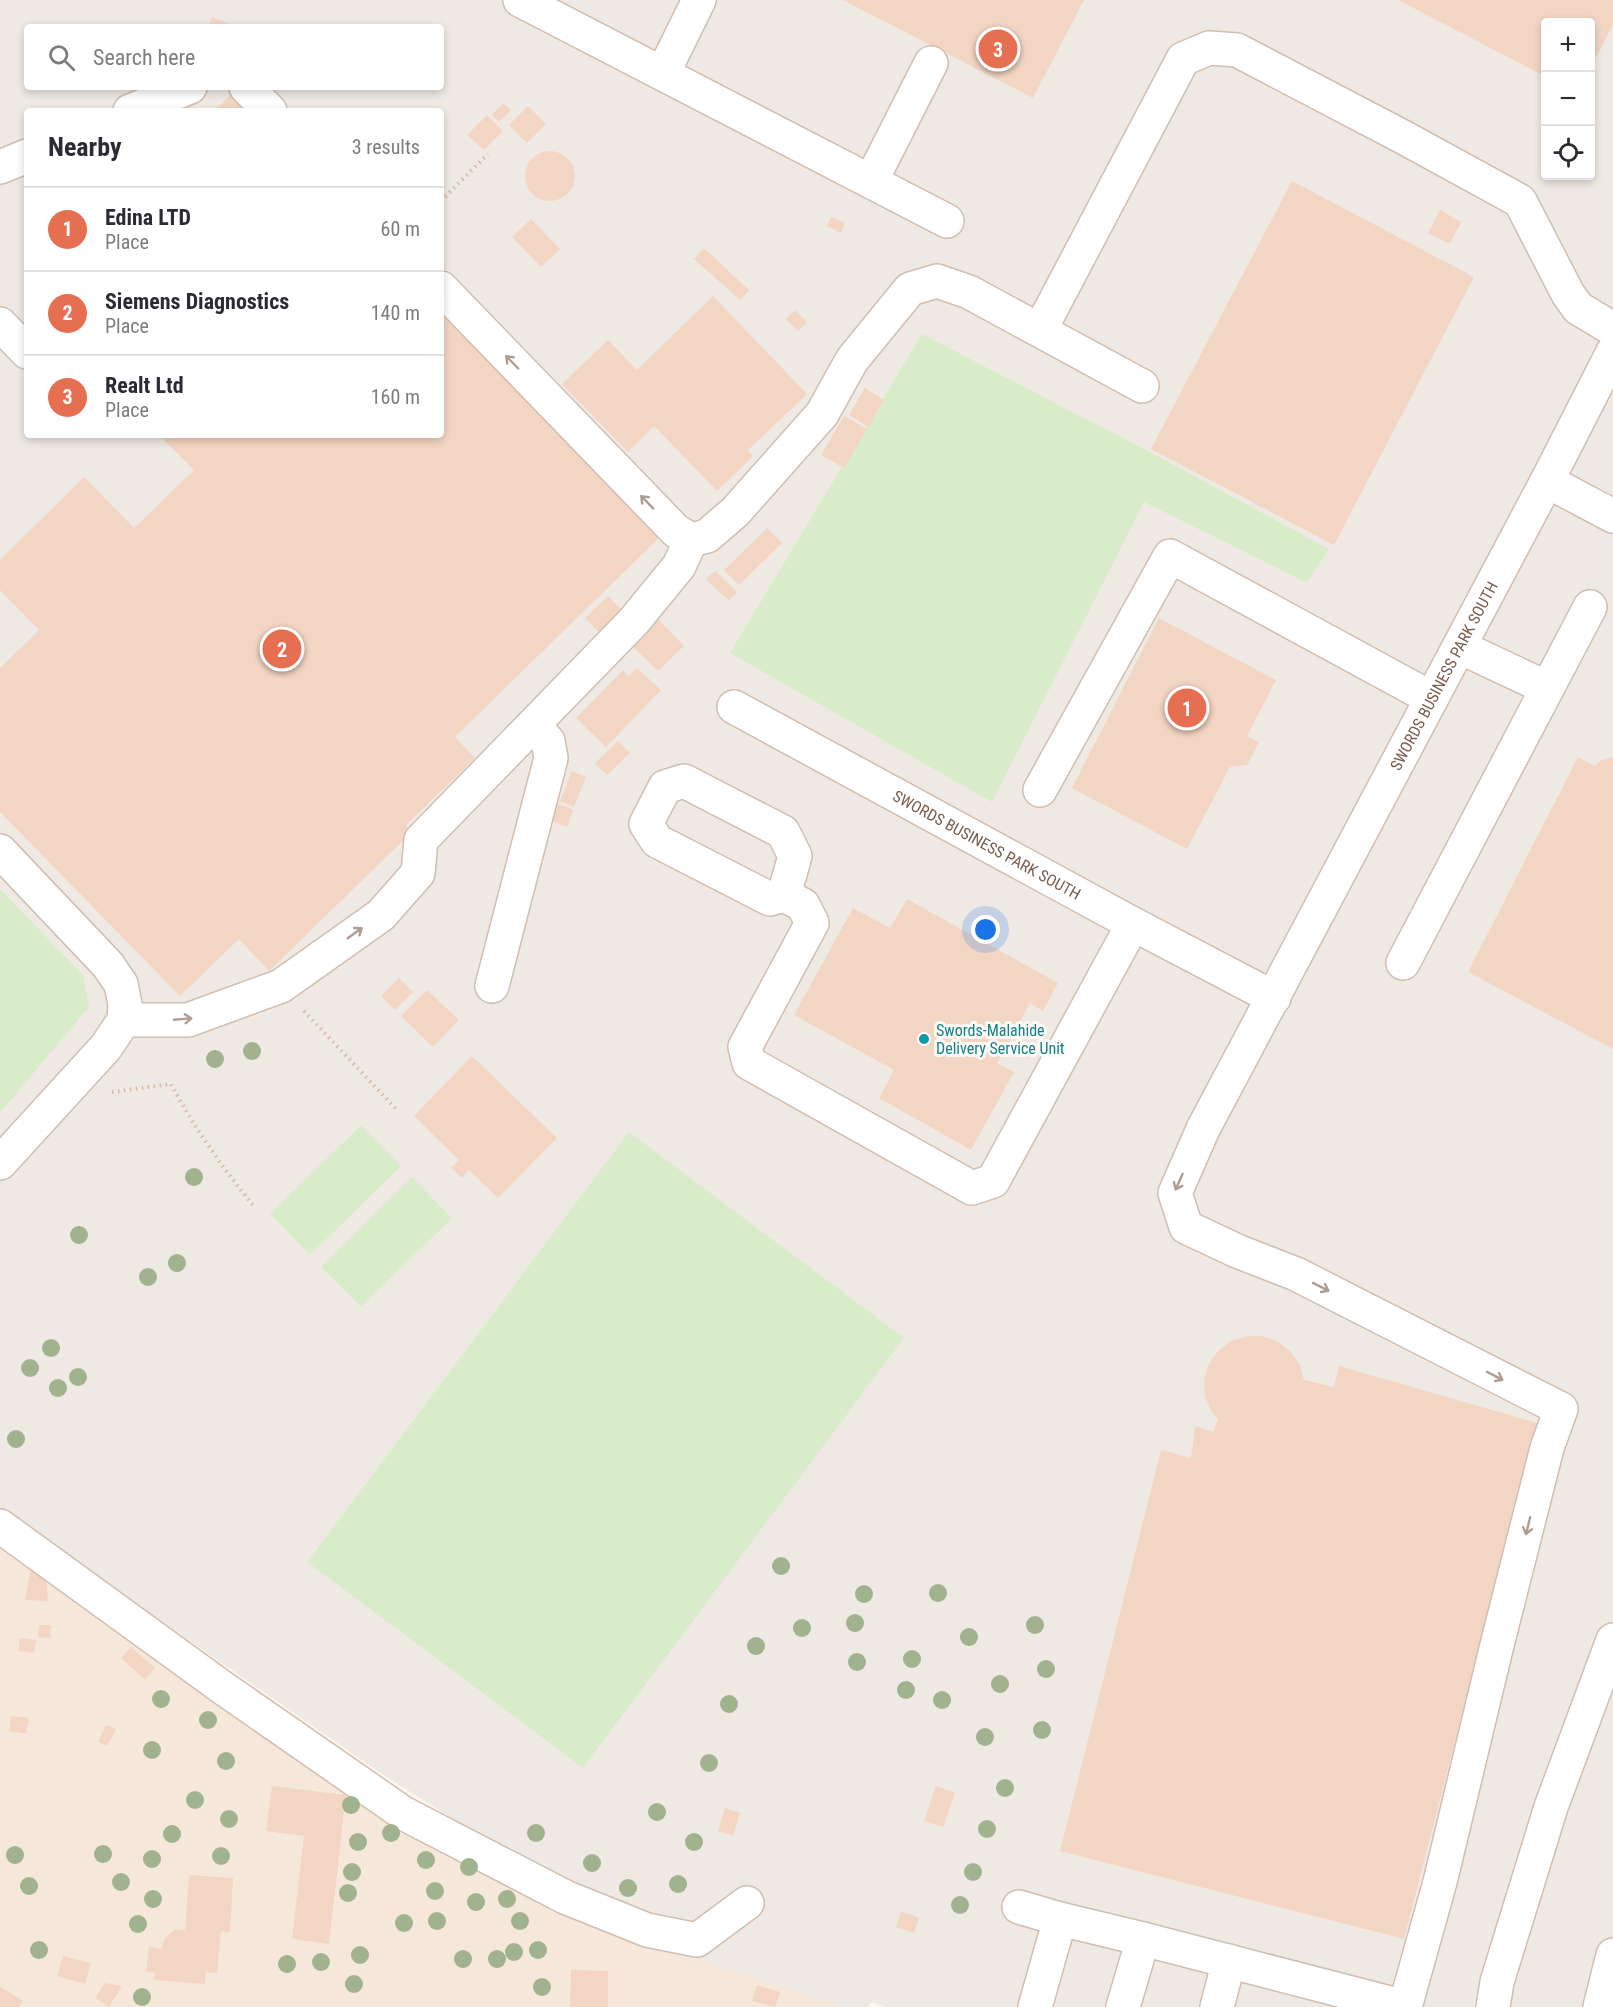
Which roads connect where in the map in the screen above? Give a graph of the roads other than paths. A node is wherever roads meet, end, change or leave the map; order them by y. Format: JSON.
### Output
{"nodes":[{"id":1,"x":520,"y":0,"type":"edge"},
{"id":2,"x":699,"y":0,"type":"edge"},
{"id":3,"x":931,"y":63,"type":"dead end"},
{"id":4,"x":663,"y":73,"type":"junction"},
{"id":5,"x":182,"y":90,"type":"edge"},
{"id":6,"x":249,"y":90,"type":"edge"},
{"id":7,"x":138,"y":108,"type":"edge"},
{"id":8,"x":267,"y":108,"type":"edge"},
{"id":9,"x":24,"y":157,"type":"edge"},
{"id":10,"x":0,"y":167,"type":"edge"},
{"id":11,"x":871,"y":181,"type":"junction"},
{"id":12,"x":947,"y":221,"type":"dead end"},
{"id":13,"x":444,"y":291,"type":"edge"},
{"id":14,"x":0,"y":324,"type":"edge"},
{"id":15,"x":1613,"y":329,"type":"edge"},
{"id":16,"x":1040,"y":330,"type":"junction"},
{"id":17,"x":24,"y":349,"type":"edge"},
{"id":18,"x":1613,"y":352,"type":"edge"},
{"id":19,"x":1142,"y":386,"type":"dead end"},
{"id":20,"x":1547,"y":481,"type":"junction"},
{"id":21,"x":1613,"y":516,"type":"edge"},
{"id":22,"x":691,"y":540,"type":"junction"},
{"id":23,"x":1590,"y":606,"type":"dead end"},
{"id":24,"x":1460,"y":647,"type":"junction"},
{"id":25,"x":1547,"y":688,"type":"junction"},
{"id":26,"x":1431,"y":698,"type":"junction"},
{"id":27,"x":734,"y":706,"type":"dead end"},
{"id":28,"x":533,"y":725,"type":"junction"},
{"id":29,"x":1040,"y":790,"type":"dead end"},
{"id":30,"x":0,"y":851,"type":"edge"},
{"id":31,"x":784,"y":895,"type":"dead end"},
{"id":32,"x":1133,"y":924,"type":"junction"},
{"id":33,"x":1403,"y":963,"type":"dead end"},
{"id":34,"x":492,"y":986,"type":"dead end"},
{"id":35,"x":1274,"y":998,"type":"junction"},
{"id":36,"x":124,"y":1020,"type":"junction"},
{"id":37,"x":0,"y":1163,"type":"edge"},
{"id":38,"x":0,"y":1526,"type":"edge"},
{"id":39,"x":1612,"y":1646,"type":"edge"},
{"id":40,"x":747,"y":1903,"type":"dead end"},
{"id":41,"x":1019,"y":1907,"type":"dead end"},
{"id":42,"x":1060,"y":1919,"type":"junction"},
{"id":43,"x":1143,"y":1939,"type":"junction"},
{"id":44,"x":1613,"y":1955,"type":"edge"},
{"id":45,"x":1229,"y":1961,"type":"junction"},
{"id":46,"x":1314,"y":1996,"type":"edge"},
{"id":47,"x":1035,"y":2007,"type":"edge"},
{"id":48,"x":1123,"y":2007,"type":"edge"},
{"id":49,"x":1216,"y":2007,"type":"edge"},
{"id":50,"x":1405,"y":2007,"type":"edge"},
{"id":51,"x":1493,"y":2007,"type":"edge"},
{"id":52,"x":1600,"y":2007,"type":"edge"}],
"edges":[{"from":1,"to":4,"type":"street"},
{"from":2,"to":4,"type":"street"},
{"from":3,"to":11,"type":"street"},
{"from":4,"to":11,"type":"street"},
{"from":5,"to":7,"type":"street"},
{"from":6,"to":8,"type":"street"},
{"from":9,"to":10,"type":"street"},
{"from":11,"to":12,"type":"street"},
{"from":22,"to":13,"type":"street","one_way":true},
{"from":14,"to":17,"type":"street"},
{"from":15,"to":16,"type":"street"},
{"from":16,"to":19,"type":"street"},
{"from":16,"to":22,"type":"street"},
{"from":18,"to":20,"type":"street","name":"SWORDS BUSINESS PARK SOUTH"},
{"from":20,"to":21,"type":"street"},
{"from":20,"to":24,"type":"street","name":"SWORDS BUSINESS PARK SOUTH"},
{"from":22,"to":28,"type":"street"},
{"from":23,"to":25,"type":"street"},
{"from":24,"to":25,"type":"street"},
{"from":24,"to":26,"type":"street","name":"SWORDS BUSINESS PARK SOUTH"},
{"from":25,"to":33,"type":"street"},
{"from":26,"to":29,"type":"street"},
{"from":26,"to":35,"type":"street","name":"SWORDS BUSINESS PARK SOUTH"},
{"from":27,"to":32,"type":"street","name":"SWORDS BUSINESS PARK SOUTH"},
{"from":28,"to":34,"type":"street"},
{"from":36,"to":28,"type":"street","one_way":true},
{"from":30,"to":36,"type":"street"},
{"from":31,"to":32,"type":"street"},
{"from":32,"to":35,"type":"street","name":"SWORDS BUSINESS PARK SOUTH"},
{"from":35,"to":50,"type":"street","name":"SWORDS BUSINESS PARK SOUTH","one_way":true},
{"from":36,"to":37,"type":"street"},
{"from":38,"to":40,"type":"street"},
{"from":39,"to":51,"type":"street"},
{"from":41,"to":42,"type":"street"},
{"from":42,"to":43,"type":"street"},
{"from":42,"to":47,"type":"street"},
{"from":43,"to":45,"type":"street"},
{"from":43,"to":48,"type":"street"},
{"from":44,"to":52,"type":"street"},
{"from":45,"to":46,"type":"street"},
{"from":45,"to":49,"type":"street"},
{"from":46,"to":50,"type":"street"}]}
